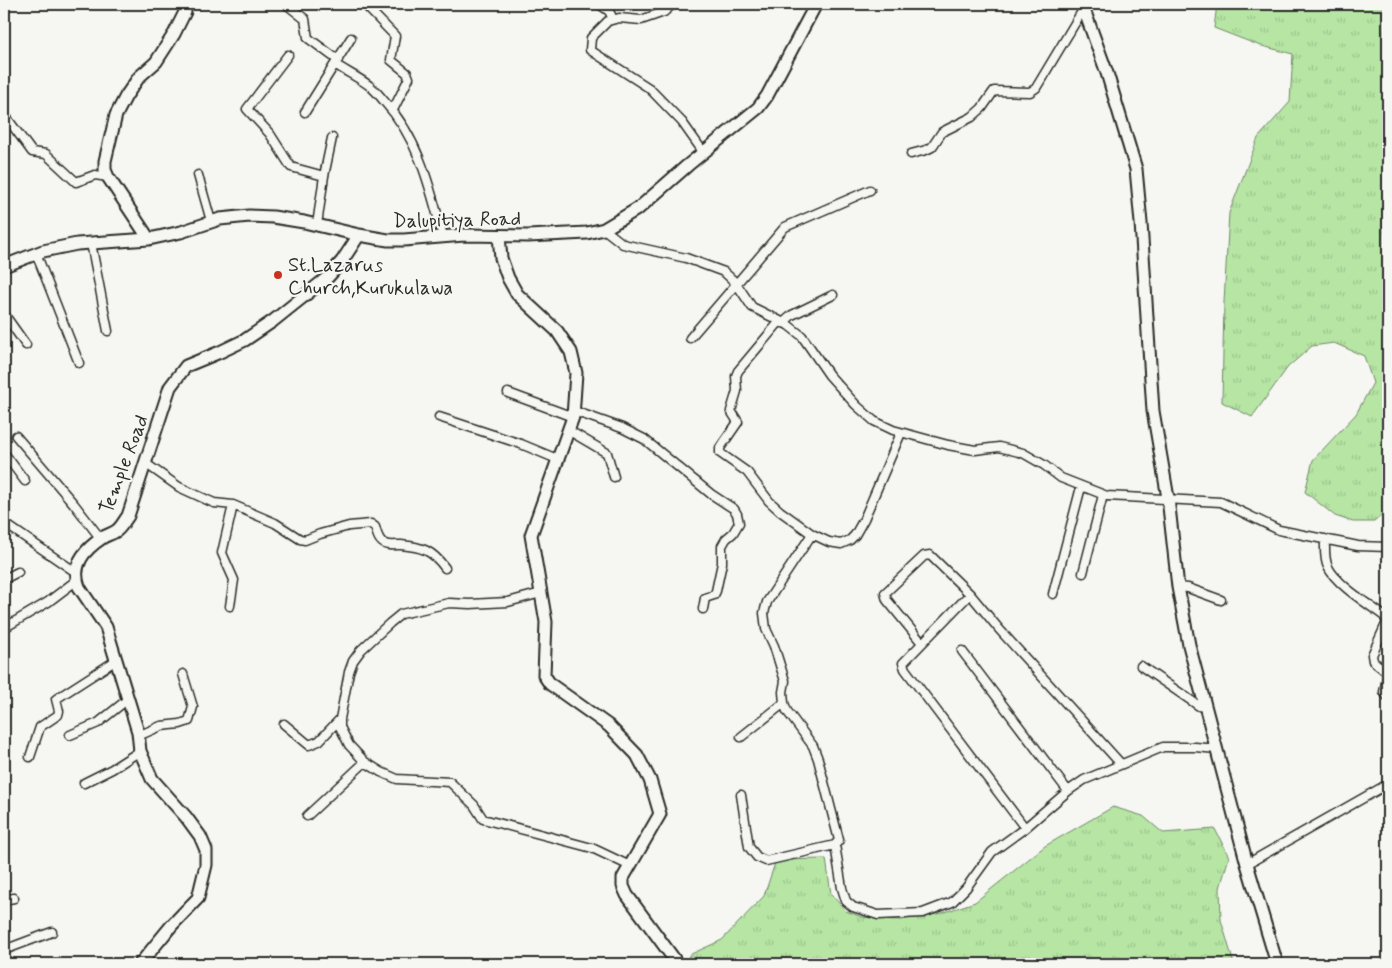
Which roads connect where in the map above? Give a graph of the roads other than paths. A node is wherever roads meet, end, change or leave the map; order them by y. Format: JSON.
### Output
{"nodes":[{"id":1,"x":185,"y":4,"type":"edge"},
{"id":2,"x":286,"y":4,"type":"edge"},
{"id":3,"x":364,"y":4,"type":"edge"},
{"id":4,"x":599,"y":4,"type":"edge"},
{"id":5,"x":673,"y":4,"type":"edge"},
{"id":6,"x":816,"y":4,"type":"edge"},
{"id":7,"x":1083,"y":6,"type":"edge"},
{"id":8,"x":613,"y":19,"type":"junction"},
{"id":9,"x":351,"y":38,"type":"dead end"},
{"id":10,"x":288,"y":55,"type":"dead end"},
{"id":11,"x":336,"y":62,"type":"junction"},
{"id":12,"x":393,"y":110,"type":"junction"},
{"id":13,"x":305,"y":112,"type":"dead end"},
{"id":14,"x":4,"y":114,"type":"edge"},
{"id":15,"x":332,"y":138,"type":"dead end"},
{"id":16,"x":704,"y":153,"type":"junction"},
{"id":17,"x":911,"y":154,"type":"dead end"},
{"id":18,"x":198,"y":175,"type":"dead end"},
{"id":19,"x":324,"y":176,"type":"junction"},
{"id":20,"x":108,"y":177,"type":"junction"},
{"id":21,"x":870,"y":190,"type":"dead end"},
{"id":22,"x":211,"y":221,"type":"junction"},
{"id":23,"x":317,"y":225,"type":"junction"},
{"id":24,"x":604,"y":229,"type":"junction"},
{"id":25,"x":359,"y":235,"type":"junction"},
{"id":26,"x":443,"y":236,"type":"junction"},
{"id":27,"x":499,"y":236,"type":"junction"},
{"id":28,"x":149,"y":239,"type":"junction"},
{"id":29,"x":91,"y":243,"type":"junction"},
{"id":30,"x":36,"y":253,"type":"junction"},
{"id":31,"x":4,"y":266,"type":"edge"},
{"id":32,"x":736,"y":283,"type":"junction"},
{"id":33,"x":833,"y":295,"type":"dead end"},
{"id":34,"x":4,"y":314,"type":"edge"},
{"id":35,"x":782,"y":322,"type":"junction"},
{"id":36,"x":108,"y":331,"type":"dead end"},
{"id":37,"x":690,"y":338,"type":"dead end"},
{"id":38,"x":26,"y":345,"type":"dead end"},
{"id":39,"x":79,"y":363,"type":"dead end"},
{"id":40,"x":508,"y":393,"type":"dead end"},
{"id":41,"x":573,"y":414,"type":"junction"},
{"id":42,"x":440,"y":417,"type":"dead end"},
{"id":43,"x":568,"y":430,"type":"junction"},
{"id":44,"x":902,"y":433,"type":"junction"},
{"id":45,"x":16,"y":436,"type":"dead end"},
{"id":46,"x":4,"y":453,"type":"edge"},
{"id":47,"x":557,"y":459,"type":"junction"},
{"id":48,"x":145,"y":463,"type":"junction"},
{"id":49,"x":614,"y":476,"type":"dead end"},
{"id":50,"x":25,"y":481,"type":"dead end"},
{"id":51,"x":1081,"y":487,"type":"junction"},
{"id":52,"x":1103,"y":495,"type":"junction"},
{"id":53,"x":1168,"y":498,"type":"junction"},
{"id":54,"x":233,"y":506,"type":"junction"},
{"id":55,"x":4,"y":523,"type":"edge"},
{"id":56,"x":812,"y":534,"type":"junction"},
{"id":57,"x":101,"y":539,"type":"junction"},
{"id":58,"x":1325,"y":539,"type":"junction"},
{"id":59,"x":1388,"y":548,"type":"edge"},
{"id":60,"x":445,"y":568,"type":"dead end"},
{"id":61,"x":18,"y":572,"type":"dead end"},
{"id":62,"x":1084,"y":573,"type":"dead end"},
{"id":63,"x":77,"y":577,"type":"junction"},
{"id":64,"x":4,"y":579,"type":"edge"},
{"id":65,"x":1178,"y":588,"type":"junction"},
{"id":66,"x":541,"y":594,"type":"junction"},
{"id":67,"x":970,"y":594,"type":"junction"},
{"id":68,"x":1053,"y":594,"type":"dead end"},
{"id":69,"x":1221,"y":600,"type":"dead end"},
{"id":70,"x":230,"y":606,"type":"dead end"},
{"id":71,"x":703,"y":609,"type":"dead end"},
{"id":72,"x":4,"y":628,"type":"edge"},
{"id":73,"x":922,"y":643,"type":"junction"},
{"id":74,"x":962,"y":651,"type":"dead end"},
{"id":75,"x":115,"y":661,"type":"junction"},
{"id":76,"x":1141,"y":666,"type":"dead end"},
{"id":77,"x":183,"y":674,"type":"dead end"},
{"id":78,"x":1388,"y":697,"type":"edge"},
{"id":79,"x":128,"y":699,"type":"junction"},
{"id":80,"x":784,"y":702,"type":"junction"},
{"id":81,"x":1205,"y":707,"type":"junction"},
{"id":82,"x":340,"y":719,"type":"junction"},
{"id":83,"x":284,"y":724,"type":"dead end"},
{"id":84,"x":70,"y":735,"type":"dead end"},
{"id":85,"x":138,"y":736,"type":"junction"},
{"id":86,"x":741,"y":738,"type":"dead end"},
{"id":87,"x":1216,"y":749,"type":"junction"},
{"id":88,"x":140,"y":751,"type":"junction"},
{"id":89,"x":30,"y":757,"type":"dead end"},
{"id":90,"x":365,"y":762,"type":"junction"},
{"id":91,"x":1121,"y":764,"type":"junction"},
{"id":92,"x":84,"y":783,"type":"dead end"},
{"id":93,"x":1388,"y":784,"type":"edge"},
{"id":94,"x":1068,"y":791,"type":"junction"},
{"id":95,"x":741,"y":795,"type":"dead end"},
{"id":96,"x":307,"y":816,"type":"dead end"},
{"id":97,"x":1025,"y":828,"type":"junction"},
{"id":98,"x":835,"y":845,"type":"junction"},
{"id":99,"x":1247,"y":864,"type":"junction"},
{"id":100,"x":630,"y":866,"type":"junction"},
{"id":101,"x":14,"y":898,"type":"dead end"},
{"id":102,"x":4,"y":900,"type":"edge"},
{"id":103,"x":52,"y":932,"type":"dead end"},
{"id":104,"x":4,"y":950,"type":"edge"},
{"id":105,"x":140,"y":964,"type":"edge"},
{"id":106,"x":677,"y":964,"type":"edge"},
{"id":107,"x":1278,"y":964,"type":"edge"}],
"edges":[{"from":1,"to":20,"type":"street"},
{"from":2,"to":11,"type":"street"},
{"from":3,"to":12,"type":"street"},
{"from":4,"to":8,"type":"street"},
{"from":5,"to":8,"type":"street"},
{"from":6,"to":16,"type":"street","name":"Dalupitiya Road"},
{"from":7,"to":17,"type":"street"},
{"from":7,"to":53,"type":"street"},
{"from":8,"to":16,"type":"street"},
{"from":9,"to":11,"type":"street"},
{"from":10,"to":19,"type":"street"},
{"from":11,"to":12,"type":"street"},
{"from":11,"to":13,"type":"street"},
{"from":12,"to":26,"type":"street"},
{"from":14,"to":20,"type":"street"},
{"from":15,"to":19,"type":"street"},
{"from":16,"to":24,"type":"street","name":"Dalupitiya Road"},
{"from":18,"to":22,"type":"street"},
{"from":19,"to":23,"type":"street"},
{"from":20,"to":28,"type":"street"},
{"from":21,"to":32,"type":"street"},
{"from":22,"to":23,"type":"street","name":"Dalupitiya Road"},
{"from":22,"to":28,"type":"street","name":"Dalupitiya Road"},
{"from":23,"to":25,"type":"street","name":"Dalupitiya Road"},
{"from":24,"to":27,"type":"street","name":"Dalupitiya Road"},
{"from":24,"to":32,"type":"street"},
{"from":25,"to":26,"type":"street","name":"Dalupitiya Road"},
{"from":25,"to":48,"type":"street","name":"Temple Road"},
{"from":26,"to":27,"type":"street","name":"Dalupitiya Road"},
{"from":27,"to":41,"type":"street"},
{"from":28,"to":29,"type":"street","name":"Dalupitiya Road"},
{"from":29,"to":30,"type":"street","name":"Dalupitiya Road"},
{"from":29,"to":36,"type":"street"},
{"from":30,"to":31,"type":"street","name":"Dalupitiya Road"},
{"from":30,"to":39,"type":"street"},
{"from":32,"to":35,"type":"street"},
{"from":32,"to":37,"type":"street"},
{"from":33,"to":35,"type":"street"},
{"from":34,"to":38,"type":"street"},
{"from":35,"to":44,"type":"street"},
{"from":35,"to":56,"type":"street"},
{"from":40,"to":41,"type":"street"},
{"from":41,"to":43,"type":"street"},
{"from":41,"to":71,"type":"street"},
{"from":42,"to":47,"type":"street"},
{"from":43,"to":47,"type":"street"},
{"from":43,"to":49,"type":"street"},
{"from":44,"to":51,"type":"street"},
{"from":44,"to":56,"type":"street"},
{"from":45,"to":57,"type":"street"},
{"from":46,"to":50,"type":"street"},
{"from":47,"to":66,"type":"street"},
{"from":48,"to":54,"type":"street"},
{"from":48,"to":57,"type":"street","name":"Temple Road"},
{"from":51,"to":52,"type":"street"},
{"from":51,"to":68,"type":"street"},
{"from":52,"to":53,"type":"street"},
{"from":52,"to":62,"type":"street"},
{"from":53,"to":58,"type":"street"},
{"from":53,"to":65,"type":"street"},
{"from":54,"to":60,"type":"street"},
{"from":54,"to":70,"type":"street"},
{"from":55,"to":63,"type":"street"},
{"from":56,"to":80,"type":"street"},
{"from":57,"to":63,"type":"street","name":"Temple Road"},
{"from":58,"to":59,"type":"street"},
{"from":58,"to":78,"type":"street"},
{"from":61,"to":64,"type":"street"},
{"from":63,"to":72,"type":"street"},
{"from":63,"to":75,"type":"street"},
{"from":65,"to":69,"type":"street"},
{"from":65,"to":81,"type":"street"},
{"from":66,"to":82,"type":"street"},
{"from":66,"to":100,"type":"street"},
{"from":67,"to":73,"type":"street"},
{"from":67,"to":73,"type":"street"},
{"from":67,"to":91,"type":"street"},
{"from":73,"to":97,"type":"street"},
{"from":74,"to":94,"type":"street"},
{"from":75,"to":79,"type":"street"},
{"from":75,"to":89,"type":"street"},
{"from":76,"to":81,"type":"street"},
{"from":77,"to":85,"type":"street"},
{"from":79,"to":84,"type":"street"},
{"from":79,"to":85,"type":"street"},
{"from":80,"to":86,"type":"street"},
{"from":80,"to":98,"type":"street"},
{"from":81,"to":87,"type":"street"},
{"from":82,"to":83,"type":"street"},
{"from":82,"to":90,"type":"street"},
{"from":85,"to":88,"type":"street"},
{"from":87,"to":91,"type":"street"},
{"from":87,"to":99,"type":"street"},
{"from":88,"to":92,"type":"street"},
{"from":88,"to":105,"type":"street"},
{"from":90,"to":96,"type":"street"},
{"from":90,"to":100,"type":"street"},
{"from":91,"to":94,"type":"street"},
{"from":93,"to":99,"type":"street"},
{"from":94,"to":97,"type":"street"},
{"from":95,"to":98,"type":"street"},
{"from":97,"to":98,"type":"street"},
{"from":99,"to":107,"type":"street"},
{"from":100,"to":106,"type":"street"},
{"from":101,"to":102,"type":"street"},
{"from":103,"to":104,"type":"street"}]}
